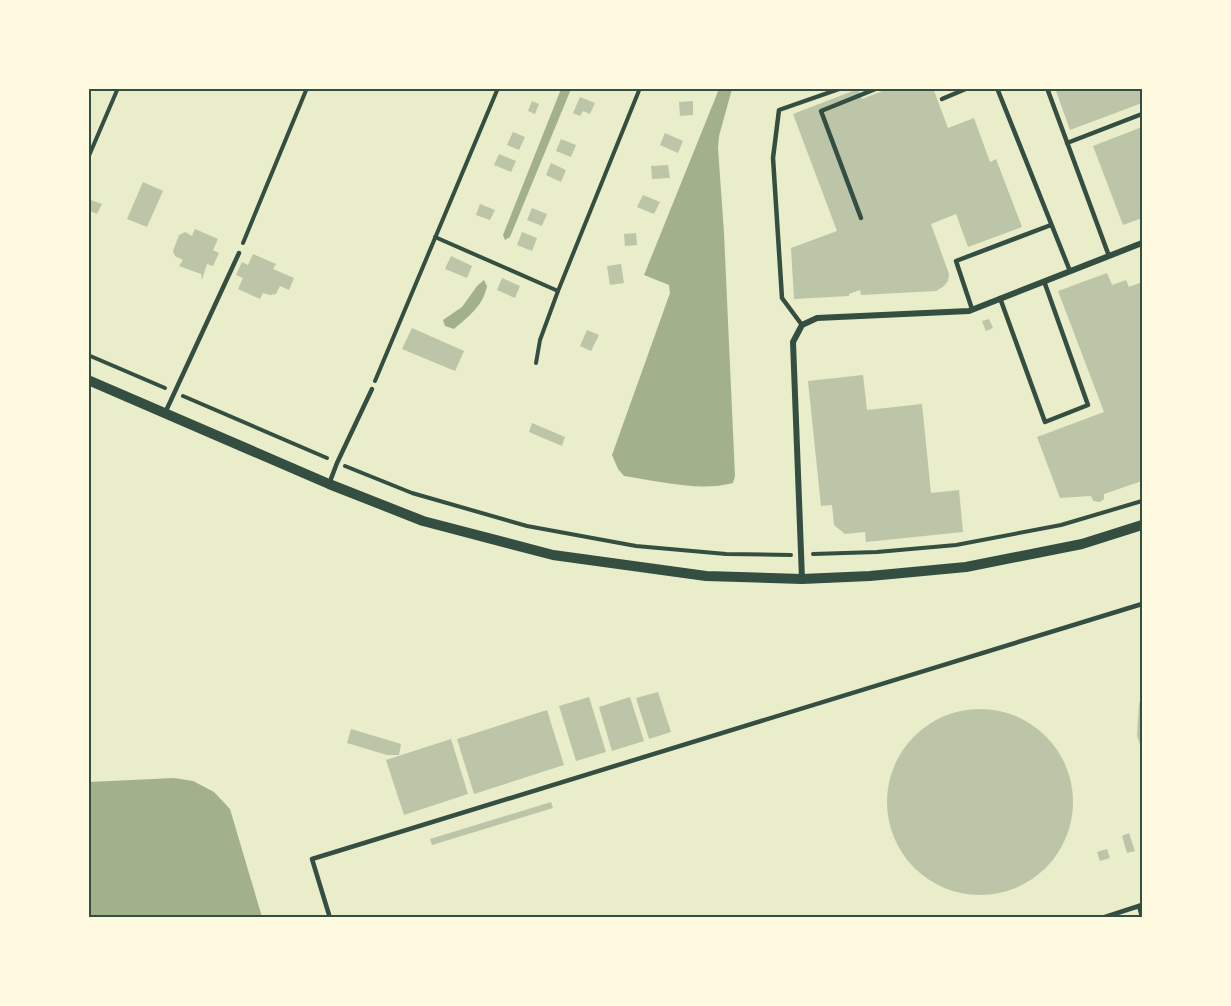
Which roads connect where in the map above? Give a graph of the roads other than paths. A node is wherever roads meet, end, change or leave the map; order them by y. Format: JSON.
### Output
{"nodes":[{"id":1,"x":842,"y":88,"type":"edge"},
{"id":2,"x":878,"y":88,"type":"edge"},
{"id":3,"x":968,"y":88,"type":"edge"},
{"id":4,"x":997,"y":88,"type":"edge"},
{"id":5,"x":1047,"y":88,"type":"edge"},
{"id":6,"x":942,"y":99,"type":"dead end"},
{"id":7,"x":1143,"y":114,"type":"edge"},
{"id":8,"x":1067,"y":143,"type":"junction"},
{"id":9,"x":861,"y":218,"type":"dead end"},
{"id":10,"x":1051,"y":225,"type":"junction"},
{"id":11,"x":1143,"y":243,"type":"edge"},
{"id":12,"x":239,"y":253,"type":"road end"},
{"id":13,"x":1109,"y":256,"type":"junction"},
{"id":14,"x":1070,"y":271,"type":"junction"},
{"id":15,"x":1044,"y":281,"type":"junction"},
{"id":16,"x":1000,"y":298,"type":"junction"},
{"id":17,"x":972,"y":309,"type":"junction"},
{"id":18,"x":802,"y":325,"type":"junction"},
{"id":19,"x":88,"y":380,"type":"edge"},
{"id":20,"x":372,"y":389,"type":"road end"},
{"id":21,"x":165,"y":413,"type":"junction"},
{"id":22,"x":329,"y":484,"type":"junction"},
{"id":23,"x":1143,"y":525,"type":"edge"},
{"id":24,"x":802,"y":579,"type":"junction"},
{"id":25,"x":1143,"y":604,"type":"edge"},
{"id":26,"x":1141,"y":906,"type":"edge"},
{"id":27,"x":1143,"y":917,"type":"edge"},
{"id":28,"x":330,"y":918,"type":"edge"},
{"id":29,"x":1102,"y":918,"type":"edge"}],
"edges":[{"from":1,"to":18,"type":"lane"},
{"from":2,"to":9,"type":"lane"},
{"from":3,"to":6,"type":"lane"},
{"from":4,"to":10,"type":"lane"},
{"from":5,"to":8,"type":"lane"},
{"from":7,"to":8,"type":"lane"},
{"from":8,"to":13,"type":"lane"},
{"from":10,"to":14,"type":"lane"},
{"from":10,"to":17,"type":"lane"},
{"from":11,"to":13,"type":"street"},
{"from":12,"to":21,"type":"lane"},
{"from":13,"to":14,"type":"street"},
{"from":14,"to":15,"type":"street"},
{"from":15,"to":16,"type":"street"},
{"from":15,"to":16,"type":"lane"},
{"from":16,"to":17,"type":"street"},
{"from":17,"to":18,"type":"street"},
{"from":18,"to":24,"type":"street"},
{"from":19,"to":21,"type":"street"},
{"from":20,"to":22,"type":"lane"},
{"from":21,"to":22,"type":"street"},
{"from":22,"to":24,"type":"street"},
{"from":23,"to":24,"type":"street"},
{"from":25,"to":28,"type":"lane"},
{"from":26,"to":27,"type":"lane"},
{"from":26,"to":29,"type":"lane"}]}
